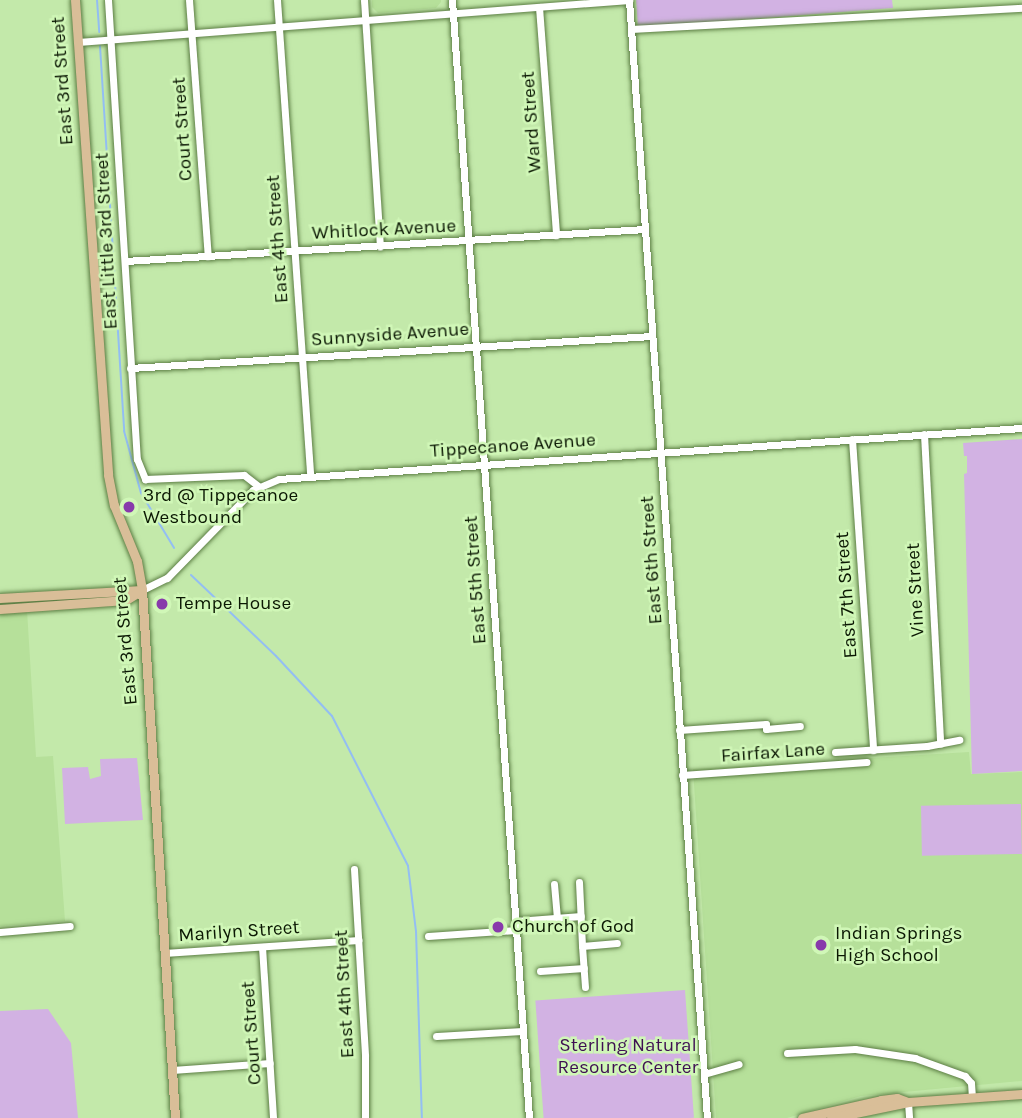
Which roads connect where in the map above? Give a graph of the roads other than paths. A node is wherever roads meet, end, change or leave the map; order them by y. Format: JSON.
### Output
{"nodes":[{"id":1,"x":75,"y":0,"type":"edge"},
{"id":2,"x":108,"y":0,"type":"edge"},
{"id":3,"x":190,"y":0,"type":"edge"},
{"id":4,"x":277,"y":0,"type":"edge"},
{"id":5,"x":364,"y":0,"type":"edge"},
{"id":6,"x":452,"y":0,"type":"edge"},
{"id":7,"x":629,"y":0,"type":"edge"},
{"id":8,"x":539,"y":7,"type":"junction"},
{"id":9,"x":1022,"y":8,"type":"edge"},
{"id":10,"x":453,"y":13,"type":"junction"},
{"id":11,"x":365,"y":20,"type":"junction"},
{"id":12,"x":279,"y":26,"type":"junction"},
{"id":13,"x":631,"y":29,"type":"junction"},
{"id":14,"x":192,"y":32,"type":"junction"},
{"id":15,"x":110,"y":39,"type":"junction"},
{"id":16,"x":78,"y":41,"type":"junction"},
{"id":17,"x":645,"y":229,"type":"junction"},
{"id":18,"x":556,"y":235,"type":"junction"},
{"id":19,"x":469,"y":241,"type":"junction"},
{"id":20,"x":380,"y":246,"type":"junction"},
{"id":21,"x":294,"y":251,"type":"junction"},
{"id":22,"x":208,"y":256,"type":"junction"},
{"id":23,"x":125,"y":261,"type":"junction"},
{"id":24,"x":652,"y":335,"type":"junction"},
{"id":25,"x":476,"y":346,"type":"junction"},
{"id":26,"x":302,"y":357,"type":"junction"},
{"id":27,"x":130,"y":368,"type":"junction"},
{"id":28,"x":1022,"y":428,"type":"edge"},
{"id":29,"x":924,"y":434,"type":"junction"},
{"id":30,"x":852,"y":439,"type":"junction"},
{"id":31,"x":660,"y":452,"type":"junction"},
{"id":32,"x":484,"y":463,"type":"junction"},
{"id":33,"x":310,"y":475,"type":"junction"},
{"id":34,"x":258,"y":486,"type":"junction"},
{"id":35,"x":142,"y":590,"type":"junction"},
{"id":36,"x":0,"y":598,"type":"edge"},
{"id":37,"x":0,"y":609,"type":"edge"},
{"id":38,"x":800,"y":726,"type":"dead end"},
{"id":39,"x":679,"y":730,"type":"junction"},
{"id":40,"x":959,"y":740,"type":"dead end"},
{"id":41,"x":940,"y":744,"type":"junction"},
{"id":42,"x":873,"y":750,"type":"junction"},
{"id":43,"x":835,"y":752,"type":"dead end"},
{"id":44,"x":867,"y":762,"type":"dead end"},
{"id":45,"x":682,"y":775,"type":"junction"},
{"id":46,"x":354,"y":869,"type":"dead end"},
{"id":47,"x":579,"y":882,"type":"dead end"},
{"id":48,"x":554,"y":884,"type":"dead end"},
{"id":49,"x":581,"y":916,"type":"junction"},
{"id":50,"x":556,"y":918,"type":"junction"},
{"id":51,"x":516,"y":920,"type":"junction"},
{"id":52,"x":70,"y":926,"type":"dead end"},
{"id":53,"x":516,"y":930,"type":"junction"},
{"id":54,"x":0,"y":932,"type":"edge"},
{"id":55,"x":428,"y":936,"type":"dead end"},
{"id":56,"x":359,"y":940,"type":"junction"},
{"id":57,"x":617,"y":943,"type":"dead end"},
{"id":58,"x":582,"y":946,"type":"junction"},
{"id":59,"x":262,"y":947,"type":"junction"},
{"id":60,"x":164,"y":953,"type":"junction"},
{"id":61,"x":584,"y":968,"type":"junction"},
{"id":62,"x":540,"y":971,"type":"dead end"},
{"id":63,"x":586,"y":987,"type":"dead end"},
{"id":64,"x":523,"y":1031,"type":"junction"},
{"id":65,"x":436,"y":1037,"type":"dead end"},
{"id":66,"x":787,"y":1053,"type":"dead end"},
{"id":67,"x":270,"y":1063,"type":"junction"},
{"id":68,"x":739,"y":1064,"type":"dead end"},
{"id":69,"x":172,"y":1069,"type":"junction"},
{"id":70,"x":704,"y":1074,"type":"junction"},
{"id":71,"x":1022,"y":1094,"type":"edge"},
{"id":72,"x":972,"y":1097,"type":"junction"},
{"id":73,"x":908,"y":1102,"type":"junction"},
{"id":74,"x":175,"y":1118,"type":"edge"},
{"id":75,"x":273,"y":1118,"type":"edge"},
{"id":76,"x":365,"y":1118,"type":"edge"},
{"id":77,"x":529,"y":1118,"type":"edge"},
{"id":78,"x":707,"y":1118,"type":"edge"},
{"id":79,"x":802,"y":1118,"type":"edge"},
{"id":80,"x":831,"y":1118,"type":"edge"},
{"id":81,"x":909,"y":1118,"type":"edge"}],
"edges":[{"from":1,"to":16,"type":"main road","name":"East 3rd Street"},
{"from":2,"to":15,"type":"street","name":"East Little 3rd Street"},
{"from":3,"to":14,"type":"street","name":"Court Street"},
{"from":4,"to":12,"type":"street","name":"East 4th Street"},
{"from":5,"to":11,"type":"street"},
{"from":6,"to":10,"type":"street","name":"East 5th Street"},
{"from":7,"to":8,"type":"street"},
{"from":7,"to":13,"type":"street","name":"East 6th Street"},
{"from":8,"to":10,"type":"street"},
{"from":8,"to":18,"type":"street","name":"Ward Street"},
{"from":9,"to":13,"type":"street"},
{"from":10,"to":11,"type":"street"},
{"from":10,"to":19,"type":"street","name":"East 5th Street"},
{"from":11,"to":12,"type":"street"},
{"from":11,"to":20,"type":"street"},
{"from":12,"to":14,"type":"street"},
{"from":12,"to":21,"type":"street","name":"East 4th Street"},
{"from":13,"to":17,"type":"street","name":"East 6th Street"},
{"from":14,"to":15,"type":"street"},
{"from":14,"to":22,"type":"street","name":"Court Street"},
{"from":15,"to":16,"type":"street"},
{"from":15,"to":23,"type":"street","name":"East Little 3rd Street"},
{"from":16,"to":35,"type":"main road","name":"East 3rd Street"},
{"from":17,"to":18,"type":"street","name":"Whitlock Avenue"},
{"from":17,"to":24,"type":"street","name":"East 6th Street"},
{"from":18,"to":19,"type":"street","name":"Whitlock Avenue"},
{"from":19,"to":20,"type":"street","name":"Whitlock Avenue"},
{"from":19,"to":25,"type":"street","name":"East 5th Street"},
{"from":20,"to":21,"type":"street","name":"Whitlock Avenue"},
{"from":21,"to":22,"type":"street","name":"Whitlock Avenue"},
{"from":21,"to":26,"type":"street","name":"East 4th Street"},
{"from":22,"to":23,"type":"street","name":"Whitlock Avenue"},
{"from":23,"to":27,"type":"street","name":"East Little 3rd Street"},
{"from":24,"to":25,"type":"street","name":"Sunnyside Avenue"},
{"from":24,"to":31,"type":"street","name":"East 6th Street"},
{"from":25,"to":26,"type":"street","name":"Sunnyside Avenue"},
{"from":25,"to":32,"type":"street","name":"East 5th Street"},
{"from":26,"to":27,"type":"street","name":"Sunnyside Avenue"},
{"from":26,"to":33,"type":"street","name":"East 4th Street"},
{"from":27,"to":34,"type":"street","name":"East Little 3rd Street"},
{"from":28,"to":29,"type":"street","name":"Tippecanoe Avenue"},
{"from":29,"to":30,"type":"street","name":"Tippecanoe Avenue"},
{"from":29,"to":41,"type":"street","name":"Vine Street"},
{"from":30,"to":31,"type":"street","name":"Tippecanoe Avenue"},
{"from":30,"to":42,"type":"street","name":"East 7th Street"},
{"from":31,"to":32,"type":"street","name":"Tippecanoe Avenue"},
{"from":31,"to":39,"type":"street","name":"East 6th Street"},
{"from":32,"to":33,"type":"street","name":"Tippecanoe Avenue"},
{"from":32,"to":51,"type":"street","name":"East 5th Street"},
{"from":33,"to":34,"type":"street","name":"Tippecanoe Avenue"},
{"from":34,"to":35,"type":"street","name":"Tippecanoe Avenue"},
{"from":35,"to":36,"type":"main road"},
{"from":35,"to":37,"type":"main road"},
{"from":35,"to":60,"type":"main road","name":"East 3rd Street"},
{"from":38,"to":39,"type":"street","name":"Fairfax Lane"},
{"from":39,"to":45,"type":"street","name":"East 6th Street"},
{"from":40,"to":41,"type":"street","name":"Fairfax Lane"},
{"from":41,"to":42,"type":"street","name":"Fairfax Lane"},
{"from":42,"to":43,"type":"street","name":"Fairfax Lane"},
{"from":44,"to":45,"type":"street","name":"Fairfax Lane"},
{"from":45,"to":70,"type":"street","name":"East 6th Street"},
{"from":46,"to":56,"type":"street","name":"East 4th Street"},
{"from":47,"to":49,"type":"street"},
{"from":48,"to":50,"type":"street"},
{"from":49,"to":50,"type":"street"},
{"from":49,"to":58,"type":"street"},
{"from":50,"to":51,"type":"street"},
{"from":51,"to":53,"type":"street","name":"East 5th Street"},
{"from":52,"to":54,"type":"street"},
{"from":53,"to":55,"type":"street"},
{"from":53,"to":64,"type":"street","name":"East 5th Street"},
{"from":56,"to":59,"type":"street","name":"Marilyn Street"},
{"from":56,"to":76,"type":"street","name":"East 4th Street"},
{"from":57,"to":58,"type":"street"},
{"from":58,"to":61,"type":"street"},
{"from":59,"to":60,"type":"street","name":"Marilyn Street"},
{"from":59,"to":67,"type":"street","name":"Court Street"},
{"from":60,"to":69,"type":"main road","name":"East 3rd Street"},
{"from":61,"to":62,"type":"street"},
{"from":61,"to":63,"type":"street"},
{"from":64,"to":65,"type":"street"},
{"from":64,"to":77,"type":"street","name":"East 5th Street"},
{"from":66,"to":72,"type":"street"},
{"from":67,"to":69,"type":"street"},
{"from":67,"to":75,"type":"street","name":"Court Street"},
{"from":68,"to":70,"type":"street"},
{"from":69,"to":74,"type":"main road","name":"East 3rd Street"},
{"from":70,"to":78,"type":"street","name":"East 6th Street"},
{"from":71,"to":72,"type":"main road"},
{"from":72,"to":73,"type":"main road"},
{"from":73,"to":79,"type":"main road"},
{"from":73,"to":80,"type":"main road"},
{"from":73,"to":81,"type":"street"}]}
